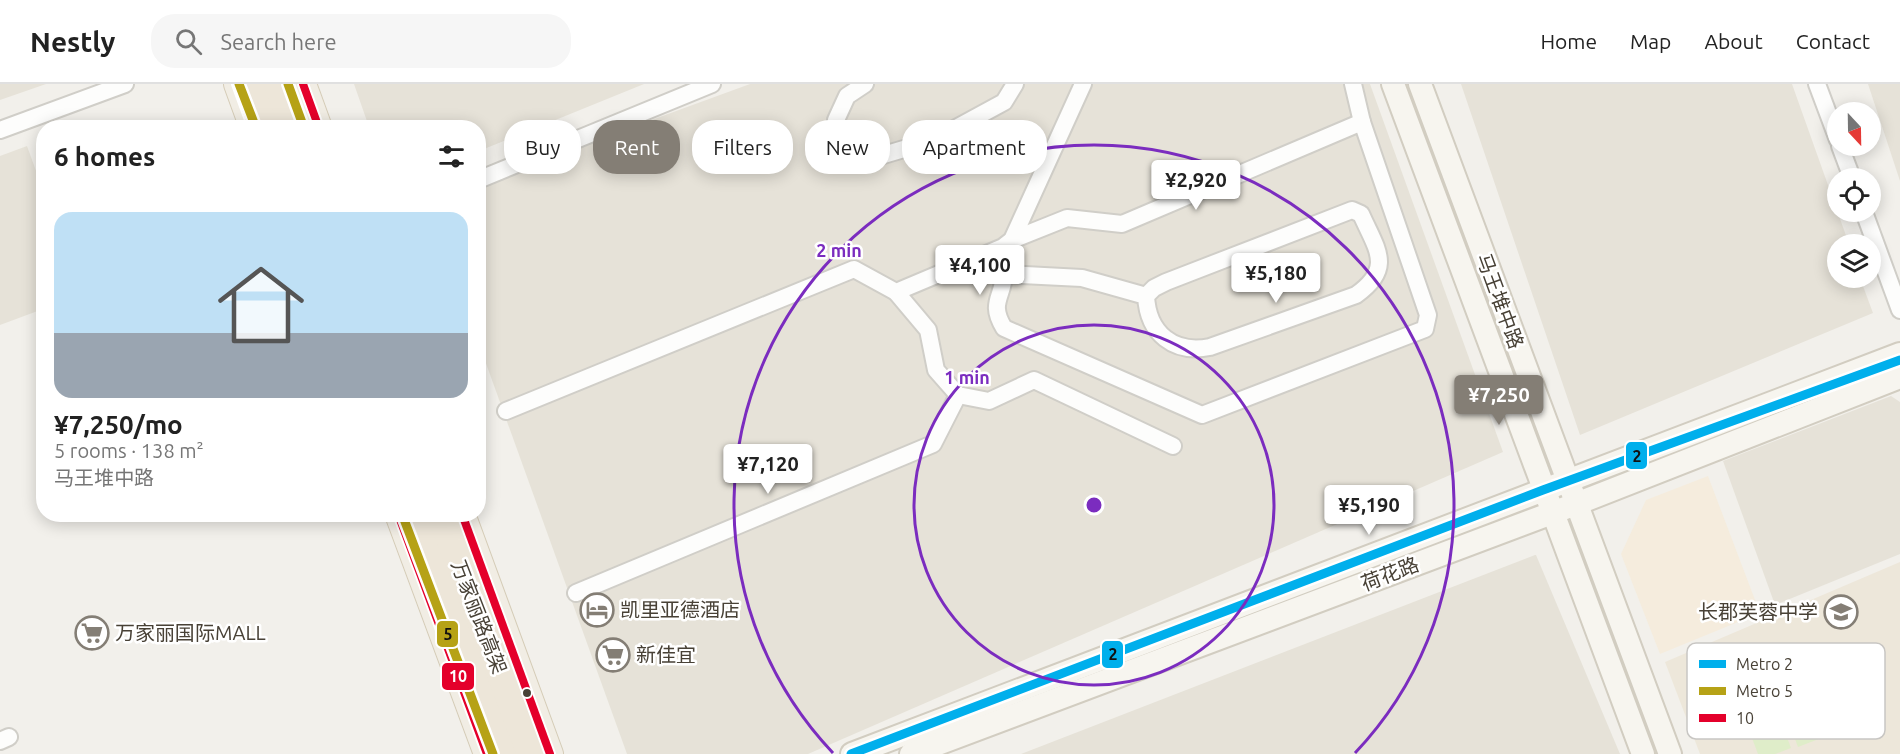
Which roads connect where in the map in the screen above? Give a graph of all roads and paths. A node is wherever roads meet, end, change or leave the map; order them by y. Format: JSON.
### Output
{"nodes":[{"id":1,"x":125,"y":84,"type":"edge"},
{"id":2,"x":237,"y":84,"type":"edge"},
{"id":3,"x":255,"y":84,"type":"edge"},
{"id":4,"x":278,"y":84,"type":"edge"},
{"id":5,"x":303,"y":84,"type":"edge"},
{"id":6,"x":712,"y":84,"type":"edge"},
{"id":7,"x":865,"y":84,"type":"edge"},
{"id":8,"x":1015,"y":84,"type":"edge"},
{"id":9,"x":1083,"y":84,"type":"edge"},
{"id":10,"x":1353,"y":84,"type":"edge"},
{"id":11,"x":1393,"y":84,"type":"edge"},
{"id":12,"x":1420,"y":84,"type":"edge"},
{"id":13,"x":1817,"y":84,"type":"edge"},
{"id":14,"x":1827,"y":111,"type":"edge"},
{"id":15,"x":250,"y":120,"type":"edge"},
{"id":16,"x":269,"y":120,"type":"edge"},
{"id":17,"x":291,"y":120,"type":"edge"},
{"id":18,"x":316,"y":120,"type":"edge"},
{"id":19,"x":1362,"y":122,"type":"junction"},
{"id":20,"x":0,"y":130,"type":"edge"},
{"id":21,"x":486,"y":177,"type":"edge"},
{"id":22,"x":1868,"y":222,"type":"edge"},
{"id":23,"x":1012,"y":240,"type":"junction"},
{"id":24,"x":997,"y":250,"type":"junction"},
{"id":25,"x":1004,"y":274,"type":"junction"},
{"id":26,"x":896,"y":292,"type":"junction"},
{"id":27,"x":1146,"y":296,"type":"junction"},
{"id":28,"x":1900,"y":310,"type":"edge"},
{"id":29,"x":1900,"y":354,"type":"edge"},
{"id":30,"x":1900,"y":377,"type":"edge"},
{"id":31,"x":958,"y":395,"type":"junction"},
{"id":32,"x":506,"y":411,"type":"dead end"},
{"id":33,"x":1173,"y":446,"type":"dead end"},
{"id":34,"x":1568,"y":482,"type":"junction"},
{"id":35,"x":1545,"y":491,"type":"junction"},
{"id":36,"x":1576,"y":504,"type":"junction"},
{"id":37,"x":1553,"y":513,"type":"junction"},
{"id":38,"x":401,"y":522,"type":"edge"},
{"id":39,"x":421,"y":522,"type":"edge"},
{"id":40,"x":444,"y":522,"type":"edge"},
{"id":41,"x":465,"y":522,"type":"edge"},
{"id":42,"x":576,"y":593,"type":"dead end"},
{"id":43,"x":487,"y":754,"type":"edge"},
{"id":44,"x":508,"y":754,"type":"edge"},
{"id":45,"x":531,"y":754,"type":"edge"},
{"id":46,"x":550,"y":754,"type":"edge"},
{"id":47,"x":852,"y":754,"type":"edge"},
{"id":48,"x":911,"y":754,"type":"edge"},
{"id":49,"x":1643,"y":754,"type":"edge"},
{"id":50,"x":1670,"y":754,"type":"edge"}],
"edges":[{"from":1,"to":20,"type":"street"},
{"from":2,"to":15,"type":"main road"},
{"from":3,"to":16,"type":"highway"},
{"from":4,"to":17,"type":"highway"},
{"from":5,"to":18,"type":"main road"},
{"from":6,"to":21,"type":"street"},
{"from":7,"to":8,"type":"street"},
{"from":9,"to":23,"type":"street"},
{"from":10,"to":19,"type":"street"},
{"from":11,"to":35,"type":"main road","name":"马王堆中路"},
{"from":12,"to":34,"type":"main road","name":"马王堆中路"},
{"from":13,"to":14,"type":"street"},
{"from":19,"to":23,"type":"street"},
{"from":19,"to":25,"type":"street"},
{"from":22,"to":28,"type":"street"},
{"from":23,"to":24,"type":"street"},
{"from":24,"to":25,"type":"street"},
{"from":24,"to":26,"type":"street"},
{"from":25,"to":27,"type":"street"},
{"from":26,"to":31,"type":"street"},
{"from":26,"to":32,"type":"street"},
{"from":27,"to":27,"type":"street"},
{"from":29,"to":34,"type":"main road","name":"荷花路"},
{"from":30,"to":36,"type":"main road","name":"荷花路"},
{"from":31,"to":33,"type":"street"},
{"from":31,"to":42,"type":"street"},
{"from":34,"to":35,"type":"main road","name":"荷花路"},
{"from":34,"to":36,"type":"main road","name":"马王堆中路"},
{"from":35,"to":37,"type":"main road","name":"马王堆中路"},
{"from":35,"to":47,"type":"main road","name":"荷花路"},
{"from":36,"to":37,"type":"main road","name":"荷花路"},
{"from":36,"to":50,"type":"main road","name":"马王堆中路"},
{"from":37,"to":48,"type":"main road","name":"荷花路"},
{"from":37,"to":49,"type":"main road","name":"马王堆中路"},
{"from":38,"to":43,"type":"main road"},
{"from":39,"to":44,"type":"highway","name":"万家丽路高架"},
{"from":40,"to":45,"type":"highway","name":"万家丽路高架"},
{"from":41,"to":46,"type":"main road"}]}
